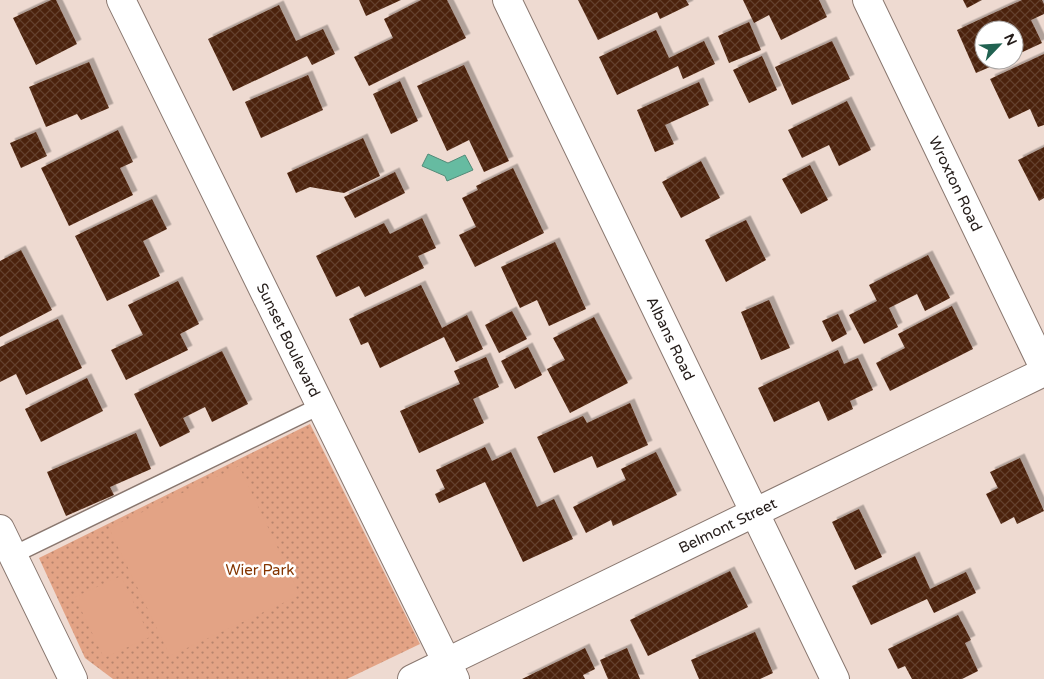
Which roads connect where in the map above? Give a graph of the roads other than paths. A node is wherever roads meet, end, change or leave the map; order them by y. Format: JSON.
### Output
{"nodes":[{"id":1,"x":121,"y":0,"type":"edge"},
{"id":2,"x":507,"y":0,"type":"edge"},
{"id":3,"x":867,"y":0,"type":"edge"},
{"id":4,"x":1044,"y":368,"type":"edge"},
{"id":5,"x":1044,"y":372,"type":"edge"},
{"id":6,"x":320,"y":406,"type":"junction"},
{"id":7,"x":754,"y":513,"type":"junction"},
{"id":8,"x":0,"y":529,"type":"edge"},
{"id":9,"x":13,"y":556,"type":"junction"},
{"id":10,"x":451,"y":671,"type":"edge"},
{"id":11,"x":73,"y":679,"type":"edge"},
{"id":12,"x":412,"y":679,"type":"edge"},
{"id":13,"x":834,"y":679,"type":"edge"}],
"edges":[{"from":1,"to":6,"type":"street","name":"Sunset Boulevard"},
{"from":2,"to":7,"type":"street","name":"Albans Road"},
{"from":3,"to":4,"type":"street","name":"Wroxton Road"},
{"from":5,"to":7,"type":"street","name":"Belmont Street"},
{"from":6,"to":9,"type":"lane"},
{"from":6,"to":10,"type":"street","name":"Sunset Boulevard"},
{"from":7,"to":10,"type":"street","name":"Belmont Street"},
{"from":7,"to":13,"type":"street","name":"Albans Road"},
{"from":8,"to":9,"type":"street"},
{"from":9,"to":11,"type":"street"},
{"from":10,"to":12,"type":"street","name":"Belmont Street"}]}
